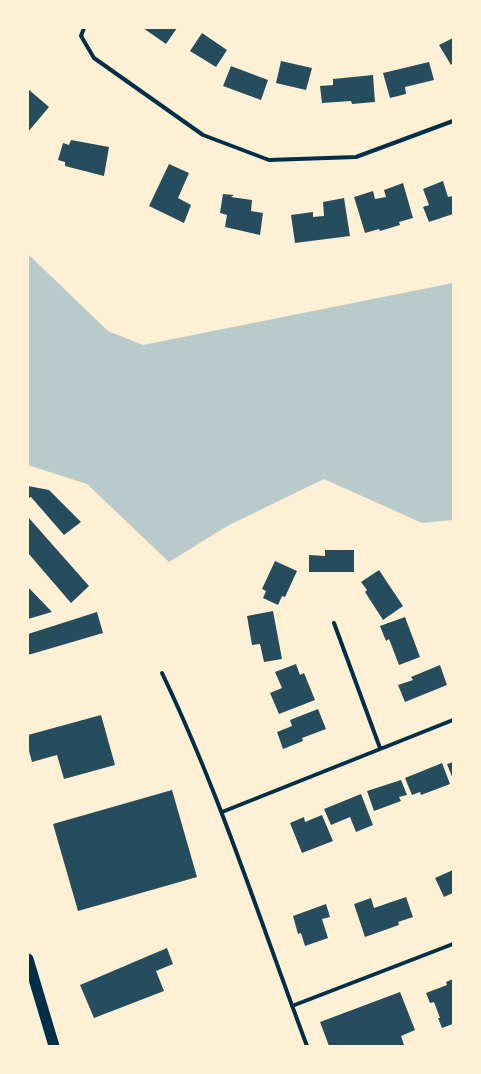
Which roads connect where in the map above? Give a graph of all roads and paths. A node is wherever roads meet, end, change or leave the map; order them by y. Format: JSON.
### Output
{"nodes":[{"id":1,"x":84,"y":28,"type":"edge"},
{"id":2,"x":453,"y":121,"type":"edge"},
{"id":3,"x":334,"y":623,"type":"dead end"},
{"id":4,"x":162,"y":673,"type":"dead end"},
{"id":5,"x":453,"y":720,"type":"edge"},
{"id":6,"x":380,"y":748,"type":"junction"},
{"id":7,"x":222,"y":812,"type":"junction"},
{"id":8,"x":453,"y":944,"type":"edge"},
{"id":9,"x":28,"y":959,"type":"edge"},
{"id":10,"x":292,"y":1006,"type":"junction"},
{"id":11,"x":54,"y":1046,"type":"edge"},
{"id":12,"x":307,"y":1046,"type":"edge"}],
"edges":[{"from":1,"to":2,"type":"street"},
{"from":3,"to":6,"type":"street"},
{"from":4,"to":7,"type":"street"},
{"from":5,"to":6,"type":"street"},
{"from":6,"to":7,"type":"street"},
{"from":7,"to":10,"type":"street"},
{"from":8,"to":10,"type":"street"},
{"from":9,"to":11,"type":"highway"},
{"from":10,"to":12,"type":"street"}]}
